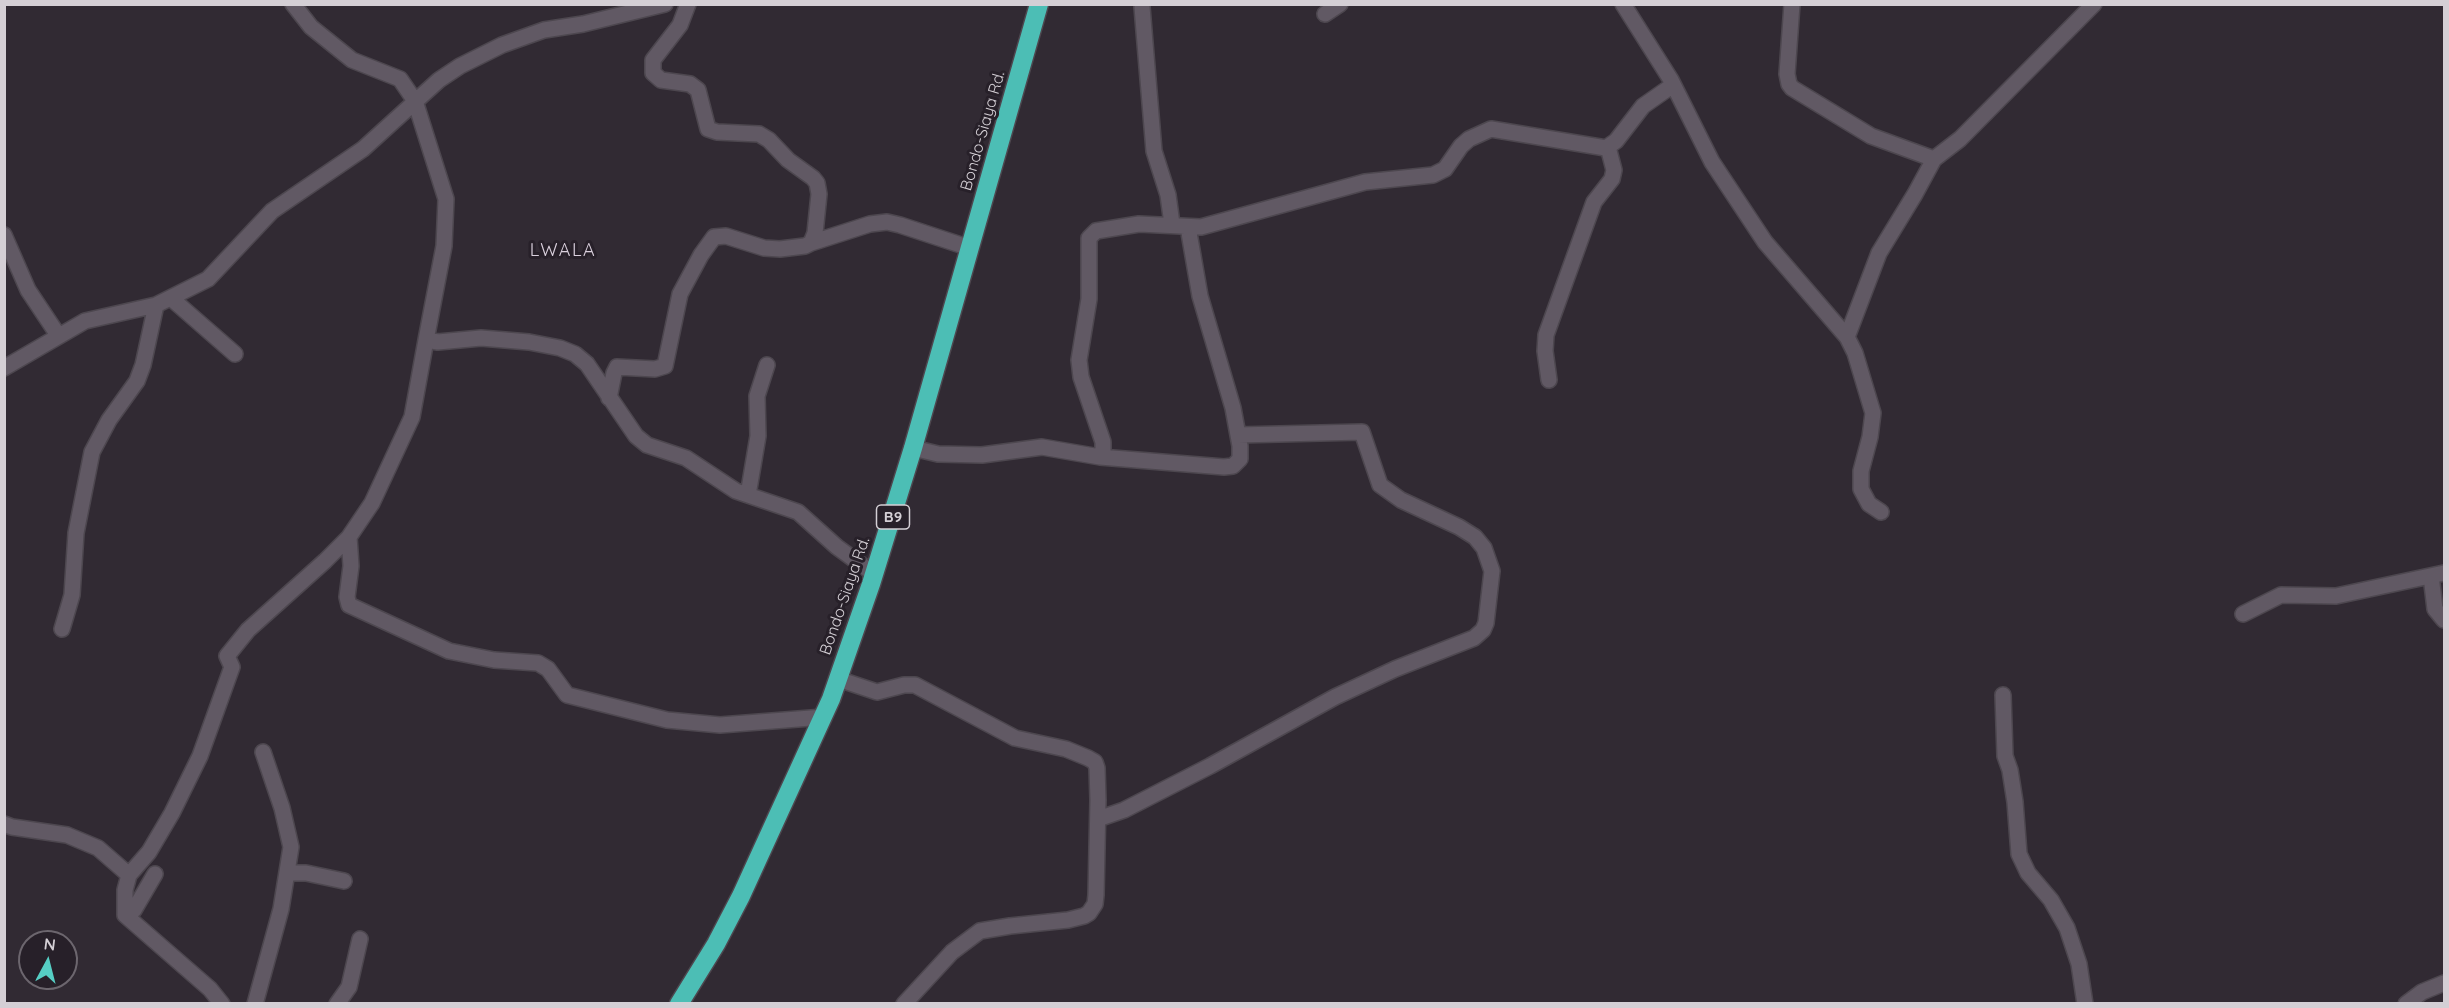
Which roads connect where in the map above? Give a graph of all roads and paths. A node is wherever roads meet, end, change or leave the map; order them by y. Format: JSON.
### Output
{"nodes":[{"id":1,"x":293,"y":4,"type":"edge"},
{"id":2,"x":665,"y":4,"type":"edge"},
{"id":3,"x":688,"y":4,"type":"edge"},
{"id":4,"x":1039,"y":4,"type":"edge"},
{"id":5,"x":1340,"y":4,"type":"edge"},
{"id":6,"x":1623,"y":4,"type":"edge"},
{"id":7,"x":1792,"y":4,"type":"edge"},
{"id":8,"x":2094,"y":4,"type":"edge"},
{"id":9,"x":1142,"y":7,"type":"dead end"},
{"id":10,"x":1325,"y":14,"type":"dead end"},
{"id":11,"x":1673,"y":85,"type":"junction"},
{"id":12,"x":415,"y":101,"type":"junction"},
{"id":13,"x":1608,"y":147,"type":"junction"},
{"id":14,"x":1934,"y":159,"type":"junction"},
{"id":15,"x":1172,"y":224,"type":"junction"},
{"id":16,"x":1188,"y":227,"type":"junction"},
{"id":17,"x":4,"y":235,"type":"edge"},
{"id":18,"x":811,"y":243,"type":"junction"},
{"id":19,"x":970,"y":248,"type":"junction"},
{"id":20,"x":172,"y":299,"type":"junction"},
{"id":21,"x":156,"y":305,"type":"junction"},
{"id":22,"x":58,"y":335,"type":"junction"},
{"id":23,"x":1847,"y":337,"type":"junction"},
{"id":24,"x":426,"y":340,"type":"junction"},
{"id":25,"x":235,"y":354,"type":"dead end"},
{"id":26,"x":767,"y":365,"type":"dead end"},
{"id":27,"x":4,"y":368,"type":"edge"},
{"id":28,"x":1549,"y":380,"type":"dead end"},
{"id":29,"x":609,"y":398,"type":"junction"},
{"id":30,"x":1238,"y":435,"type":"junction"},
{"id":31,"x":913,"y":448,"type":"junction"},
{"id":32,"x":1100,"y":457,"type":"junction"},
{"id":33,"x":748,"y":495,"type":"junction"},
{"id":34,"x":1881,"y":512,"type":"dead end"},
{"id":35,"x":349,"y":537,"type":"junction"},
{"id":36,"x":874,"y":574,"type":"junction"},
{"id":37,"x":2438,"y":575,"type":"edge"},
{"id":38,"x":2243,"y":614,"type":"dead end"},
{"id":39,"x":2445,"y":620,"type":"edge"},
{"id":40,"x":62,"y":629,"type":"dead end"},
{"id":41,"x":838,"y":679,"type":"junction"},
{"id":42,"x":2003,"y":695,"type":"dead end"},
{"id":43,"x":824,"y":717,"type":"junction"},
{"id":44,"x":263,"y":752,"type":"dead end"},
{"id":45,"x":1098,"y":819,"type":"junction"},
{"id":46,"x":4,"y":824,"type":"edge"},
{"id":47,"x":288,"y":873,"type":"junction"},
{"id":48,"x":129,"y":875,"type":"junction"},
{"id":49,"x":344,"y":881,"type":"dead end"},
{"id":50,"x":125,"y":915,"type":"junction"},
{"id":51,"x":360,"y":939,"type":"dead end"},
{"id":52,"x":2445,"y":983,"type":"edge"},
{"id":53,"x":222,"y":1004,"type":"edge"},
{"id":54,"x":255,"y":1004,"type":"edge"},
{"id":55,"x":337,"y":1004,"type":"edge"},
{"id":56,"x":679,"y":1004,"type":"edge"},
{"id":57,"x":904,"y":1004,"type":"edge"},
{"id":58,"x":2085,"y":1004,"type":"edge"},
{"id":59,"x":2406,"y":1004,"type":"edge"}],
"edges":[{"from":1,"to":12,"type":"street"},
{"from":2,"to":12,"type":"street"},
{"from":3,"to":18,"type":"street"},
{"from":4,"to":19,"type":"highway","name":"Bondo-Siaya Rd.","number":"B9"},
{"from":5,"to":10,"type":"street"},
{"from":6,"to":11,"type":"street"},
{"from":7,"to":14,"type":"street"},
{"from":8,"to":14,"type":"street"},
{"from":9,"to":15,"type":"street"},
{"from":11,"to":13,"type":"street"},
{"from":11,"to":23,"type":"street"},
{"from":12,"to":20,"type":"street"},
{"from":12,"to":24,"type":"street"},
{"from":13,"to":16,"type":"street"},
{"from":13,"to":28,"type":"street"},
{"from":14,"to":23,"type":"street"},
{"from":15,"to":16,"type":"street"},
{"from":15,"to":32,"type":"street"},
{"from":16,"to":30,"type":"street"},
{"from":17,"to":22,"type":"street"},
{"from":18,"to":19,"type":"street"},
{"from":18,"to":29,"type":"street"},
{"from":19,"to":31,"type":"highway","name":"Bondo-Siaya Rd.","number":"B9"},
{"from":20,"to":21,"type":"street"},
{"from":20,"to":25,"type":"street"},
{"from":21,"to":22,"type":"street"},
{"from":21,"to":40,"type":"street"},
{"from":22,"to":27,"type":"street"},
{"from":23,"to":34,"type":"street"},
{"from":24,"to":29,"type":"street"},
{"from":24,"to":35,"type":"street"},
{"from":26,"to":33,"type":"street"},
{"from":29,"to":33,"type":"street"},
{"from":30,"to":32,"type":"street"},
{"from":30,"to":45,"type":"street"},
{"from":31,"to":32,"type":"street"},
{"from":31,"to":36,"type":"highway","name":"Bondo-Siaya Rd.","number":"B9"},
{"from":33,"to":36,"type":"street"},
{"from":35,"to":43,"type":"street"},
{"from":35,"to":48,"type":"street"},
{"from":36,"to":41,"type":"highway","name":"Bondo-Siaya Rd.","number":"B9"},
{"from":37,"to":38,"type":"street"},
{"from":37,"to":39,"type":"street"},
{"from":41,"to":43,"type":"highway","name":"Bondo-Siaya Rd.","number":"B9"},
{"from":41,"to":45,"type":"street"},
{"from":42,"to":58,"type":"street"},
{"from":43,"to":56,"type":"highway","name":"Bondo-Siaya Rd.","number":"B9"},
{"from":44,"to":47,"type":"street"},
{"from":45,"to":57,"type":"street"},
{"from":46,"to":48,"type":"street"},
{"from":47,"to":49,"type":"street"},
{"from":47,"to":54,"type":"street"},
{"from":48,"to":50,"type":"street"},
{"from":48,"to":50,"type":"street"},
{"from":50,"to":53,"type":"street"},
{"from":51,"to":55,"type":"street"},
{"from":52,"to":59,"type":"street"}]}
